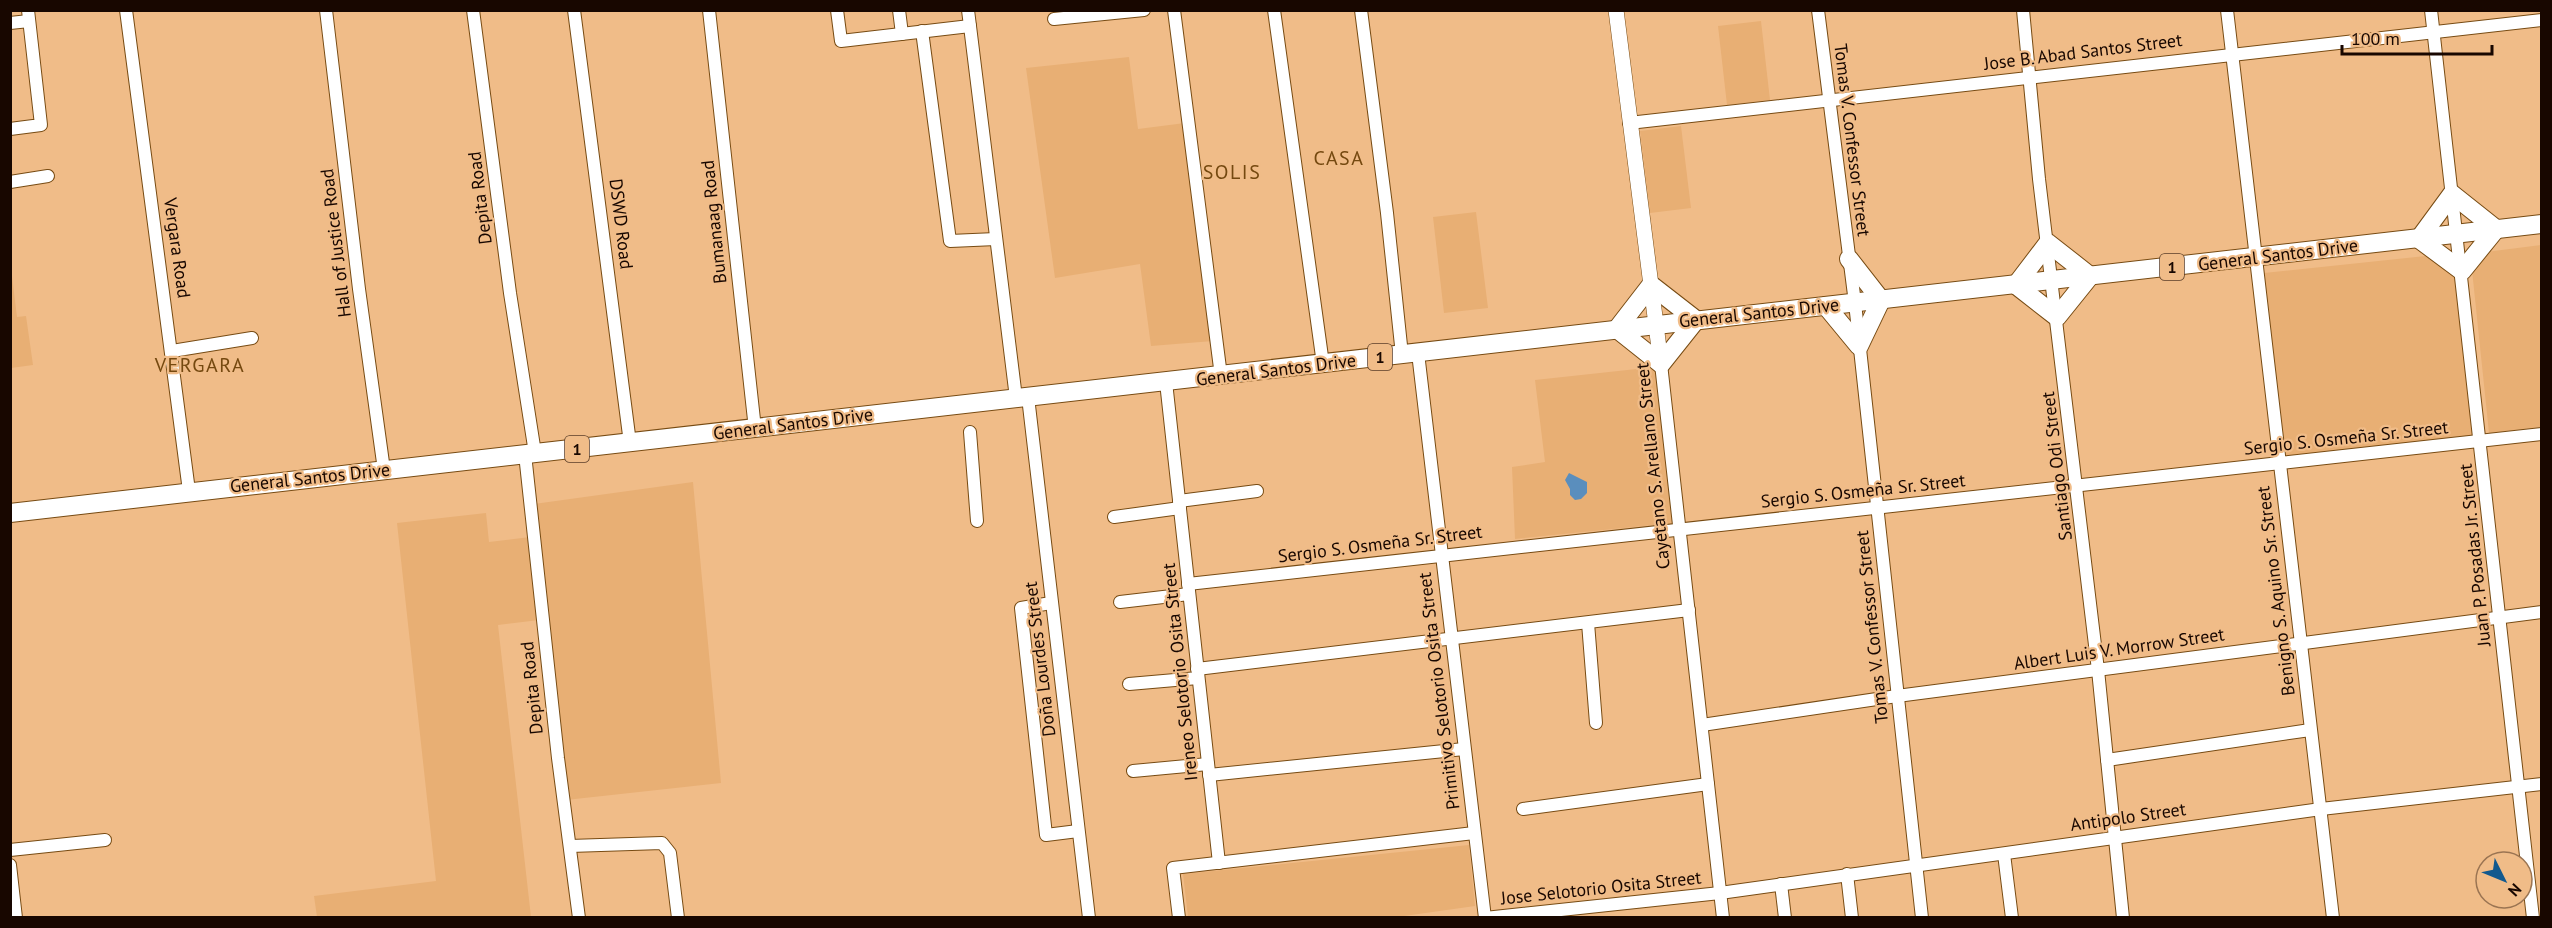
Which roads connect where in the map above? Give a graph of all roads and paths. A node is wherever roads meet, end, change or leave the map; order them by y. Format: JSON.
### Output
{"nodes":[{"id":1,"x":126,"y":10,"type":"edge"},
{"id":2,"x":326,"y":10,"type":"edge"},
{"id":3,"x":473,"y":10,"type":"edge"},
{"id":4,"x":574,"y":10,"type":"edge"},
{"id":5,"x":709,"y":10,"type":"edge"},
{"id":6,"x":837,"y":10,"type":"edge"},
{"id":7,"x":899,"y":10,"type":"edge"},
{"id":8,"x":968,"y":10,"type":"edge"},
{"id":9,"x":1144,"y":10,"type":"edge"},
{"id":10,"x":1174,"y":10,"type":"edge"},
{"id":11,"x":1274,"y":10,"type":"edge"},
{"id":12,"x":1361,"y":10,"type":"edge"},
{"id":13,"x":1616,"y":10,"type":"edge"},
{"id":14,"x":1818,"y":10,"type":"edge"},
{"id":15,"x":2023,"y":10,"type":"edge"},
{"id":16,"x":2227,"y":10,"type":"edge"},
{"id":17,"x":2431,"y":10,"type":"edge"},
{"id":18,"x":28,"y":16,"type":"edge"},
{"id":19,"x":1054,"y":19,"type":"dead end"},
{"id":20,"x":2541,"y":20,"type":"edge"},
{"id":21,"x":10,"y":24,"type":"edge"},
{"id":22,"x":970,"y":26,"type":"junction"},
{"id":23,"x":922,"y":32,"type":"junction"},
{"id":24,"x":2434,"y":32,"type":"junction"},
{"id":25,"x":902,"y":34,"type":"junction"},
{"id":26,"x":2232,"y":53,"type":"junction"},
{"id":27,"x":2030,"y":76,"type":"junction"},
{"id":28,"x":1829,"y":100,"type":"junction"},
{"id":29,"x":1629,"y":123,"type":"junction"},
{"id":30,"x":10,"y":129,"type":"edge"},
{"id":31,"x":48,"y":176,"type":"dead end"},
{"id":32,"x":10,"y":182,"type":"edge"},
{"id":33,"x":2452,"y":194,"type":"junction"},
{"id":34,"x":2541,"y":224,"type":"edge"},
{"id":35,"x":2496,"y":229,"type":"junction"},
{"id":36,"x":2457,"y":234,"type":"junction"},
{"id":37,"x":2419,"y":238,"type":"junction"},
{"id":38,"x":996,"y":239,"type":"junction"},
{"id":39,"x":2048,"y":243,"type":"junction"},
{"id":40,"x":2255,"y":257,"type":"junction"},
{"id":41,"x":1849,"y":259,"type":"junction"},
{"id":42,"x":2462,"y":271,"type":"junction"},
{"id":43,"x":2090,"y":276,"type":"junction"},
{"id":44,"x":2052,"y":280,"type":"junction"},
{"id":45,"x":1651,"y":285,"type":"junction"},
{"id":46,"x":2016,"y":285,"type":"junction"},
{"id":47,"x":1881,"y":300,"type":"junction"},
{"id":48,"x":1855,"y":303,"type":"junction"},
{"id":49,"x":1826,"y":306,"type":"junction"},
{"id":50,"x":2057,"y":317,"type":"junction"},
{"id":51,"x":1696,"y":320,"type":"junction"},
{"id":52,"x":1657,"y":325,"type":"junction"},
{"id":53,"x":1617,"y":329,"type":"junction"},
{"id":54,"x":252,"y":338,"type":"dead end"},
{"id":55,"x":1860,"y":346,"type":"junction"},
{"id":56,"x":172,"y":351,"type":"junction"},
{"id":57,"x":1410,"y":354,"type":"junction"},
{"id":58,"x":1323,"y":364,"type":"junction"},
{"id":59,"x":1661,"y":364,"type":"junction"},
{"id":60,"x":1221,"y":376,"type":"junction"},
{"id":61,"x":1166,"y":382,"type":"junction"},
{"id":62,"x":1022,"y":398,"type":"junction"},
{"id":63,"x":755,"y":429,"type":"junction"},
{"id":64,"x":970,"y":432,"type":"dead end"},
{"id":65,"x":2541,"y":434,"type":"edge"},
{"id":66,"x":2481,"y":441,"type":"junction"},
{"id":67,"x":630,"y":443,"type":"junction"},
{"id":68,"x":530,"y":453,"type":"junction"},
{"id":69,"x":2279,"y":464,"type":"junction"},
{"id":70,"x":384,"y":470,"type":"junction"},
{"id":71,"x":2077,"y":486,"type":"junction"},
{"id":72,"x":1257,"y":490,"type":"dead end"},
{"id":73,"x":189,"y":491,"type":"junction"},
{"id":74,"x":1180,"y":505,"type":"junction"},
{"id":75,"x":1877,"y":508,"type":"junction"},
{"id":76,"x":10,"y":513,"type":"edge"},
{"id":77,"x":1114,"y":517,"type":"dead end"},
{"id":78,"x":977,"y":521,"type":"dead end"},
{"id":79,"x":1680,"y":529,"type":"junction"},
{"id":80,"x":1442,"y":555,"type":"junction"},
{"id":81,"x":1189,"y":589,"type":"junction"},
{"id":82,"x":1120,"y":602,"type":"dead end"},
{"id":83,"x":1051,"y":603,"type":"junction"},
{"id":84,"x":1689,"y":610,"type":"junction"},
{"id":85,"x":2541,"y":612,"type":"edge"},
{"id":86,"x":2500,"y":618,"type":"junction"},
{"id":87,"x":1588,"y":622,"type":"junction"},
{"id":88,"x":1451,"y":639,"type":"junction"},
{"id":89,"x":2301,"y":642,"type":"junction"},
{"id":90,"x":2098,"y":670,"type":"junction"},
{"id":91,"x":1198,"y":673,"type":"junction"},
{"id":92,"x":1129,"y":684,"type":"dead end"},
{"id":93,"x":1897,"y":696,"type":"junction"},
{"id":94,"x":1596,"y":723,"type":"dead end"},
{"id":95,"x":1701,"y":725,"type":"junction"},
{"id":96,"x":2310,"y":730,"type":"junction"},
{"id":97,"x":1464,"y":749,"type":"junction"},
{"id":98,"x":2107,"y":760,"type":"junction"},
{"id":99,"x":1208,"y":769,"type":"junction"},
{"id":100,"x":1133,"y":771,"type":"dead end"},
{"id":101,"x":1708,"y":784,"type":"junction"},
{"id":102,"x":2541,"y":784,"type":"edge"},
{"id":103,"x":2518,"y":787,"type":"junction"},
{"id":104,"x":1523,"y":809,"type":"dead end"},
{"id":105,"x":2321,"y":809,"type":"junction"},
{"id":106,"x":1078,"y":831,"type":"junction"},
{"id":107,"x":1474,"y":833,"type":"junction"},
{"id":108,"x":2114,"y":837,"type":"junction"},
{"id":109,"x":105,"y":840,"type":"dead end"},
{"id":110,"x":570,"y":846,"type":"junction"},
{"id":111,"x":10,"y":850,"type":"edge"},
{"id":112,"x":2004,"y":854,"type":"junction"},
{"id":113,"x":1219,"y":863,"type":"junction"},
{"id":114,"x":10,"y":865,"type":"edge"},
{"id":115,"x":1915,"y":865,"type":"junction"},
{"id":116,"x":1847,"y":874,"type":"junction"},
{"id":117,"x":1782,"y":884,"type":"junction"},
{"id":118,"x":1720,"y":893,"type":"junction"},
{"id":119,"x":16,"y":918,"type":"edge"},
{"id":120,"x":579,"y":918,"type":"edge"},
{"id":121,"x":678,"y":918,"type":"edge"},
{"id":122,"x":1089,"y":918,"type":"edge"},
{"id":123,"x":1179,"y":918,"type":"edge"},
{"id":124,"x":1485,"y":918,"type":"edge"},
{"id":125,"x":1723,"y":918,"type":"edge"},
{"id":126,"x":1785,"y":918,"type":"edge"},
{"id":127,"x":1852,"y":918,"type":"edge"},
{"id":128,"x":1922,"y":918,"type":"edge"},
{"id":129,"x":2012,"y":918,"type":"edge"},
{"id":130,"x":2123,"y":918,"type":"edge"},
{"id":131,"x":2333,"y":918,"type":"edge"},
{"id":132,"x":2533,"y":918,"type":"edge"}],
"edges":[{"from":1,"to":56,"type":"street","name":"Vergara Road"},
{"from":2,"to":70,"type":"street","name":"Hall of Justice Road"},
{"from":3,"to":68,"type":"street","name":"Depita Road"},
{"from":4,"to":67,"type":"street","name":"DSWD Road"},
{"from":5,"to":63,"type":"street","name":"Bumanaag Road"},
{"from":6,"to":25,"type":"street"},
{"from":7,"to":25,"type":"street"},
{"from":8,"to":22,"type":"street","name":"Doña Lourdes Street"},
{"from":9,"to":19,"type":"street"},
{"from":10,"to":60,"type":"street"},
{"from":11,"to":58,"type":"street"},
{"from":12,"to":57,"type":"street","name":"Primitivo Selotorio Osita Street"},
{"from":13,"to":29,"type":"main road","name":"Cayetano S. Arellano Street"},
{"from":14,"to":28,"type":"street","name":"Tomas V. Confessor Street"},
{"from":15,"to":27,"type":"street","name":"Santiago Odi Street"},
{"from":16,"to":26,"type":"street","name":"Benigno S. Aquino Sr. Street"},
{"from":17,"to":24,"type":"street","name":"Juan P. Posadas Jr. Street"},
{"from":18,"to":21,"type":"street"},
{"from":18,"to":30,"type":"street"},
{"from":20,"to":24,"type":"street","name":"Jose B. Abad Santos Street"},
{"from":22,"to":23,"type":"street"},
{"from":22,"to":38,"type":"street","name":"Doña Lourdes Street"},
{"from":23,"to":25,"type":"street"},
{"from":23,"to":38,"type":"street"},
{"from":24,"to":26,"type":"street","name":"Jose B. Abad Santos Street"},
{"from":24,"to":33,"type":"street","name":"Juan P. Posadas Jr. Street"},
{"from":26,"to":27,"type":"street","name":"Jose B. Abad Santos Street"},
{"from":26,"to":40,"type":"street","name":"Benigno S. Aquino Sr. Street"},
{"from":27,"to":28,"type":"street","name":"Jose B. Abad Santos Street"},
{"from":27,"to":39,"type":"street","name":"Santiago Odi Street"},
{"from":28,"to":29,"type":"street","name":"Jose B. Abad Santos Street"},
{"from":28,"to":41,"type":"street","name":"Tomas V. Confessor Street"},
{"from":29,"to":45,"type":"main road","name":"Cayetano S. Arellano Street"},
{"from":31,"to":32,"type":"street"},
{"from":33,"to":35,"type":"highway"},
{"from":33,"to":36,"type":"street","name":"Juan P. Posadas Jr. Street"},
{"from":33,"to":37,"type":"highway"},
{"from":34,"to":35,"type":"highway","name":"General Santos Drive","number":"1"},
{"from":35,"to":36,"type":"highway","name":"General Santos Drive","number":"1"},
{"from":35,"to":42,"type":"highway"},
{"from":36,"to":37,"type":"highway","name":"General Santos Drive","number":"1"},
{"from":36,"to":42,"type":"street","name":"Juan P. Posadas Jr. Street"},
{"from":37,"to":40,"type":"highway","name":"General Santos Drive","number":"1"},
{"from":37,"to":42,"type":"highway"},
{"from":38,"to":62,"type":"street","name":"Doña Lourdes Street"},
{"from":39,"to":43,"type":"highway"},
{"from":39,"to":44,"type":"street","name":"Santiago Odi Street"},
{"from":39,"to":46,"type":"highway"},
{"from":40,"to":43,"type":"highway","name":"General Santos Drive","number":"1"},
{"from":40,"to":69,"type":"street","name":"Benigno S. Aquino Sr. Street"},
{"from":41,"to":47,"type":"highway"},
{"from":41,"to":48,"type":"street","name":"Tomas V. Confessor Street"},
{"from":42,"to":66,"type":"street","name":"Juan P. Posadas Jr. Street"},
{"from":43,"to":44,"type":"highway","name":"General Santos Drive","number":"1"},
{"from":43,"to":50,"type":"highway"},
{"from":44,"to":46,"type":"highway","name":"General Santos Drive","number":"1"},
{"from":44,"to":50,"type":"street","name":"Santiago Odi Street"},
{"from":45,"to":51,"type":"highway"},
{"from":45,"to":52,"type":"main road","name":"Cayetano S. Arellano Street"},
{"from":45,"to":53,"type":"highway"},
{"from":46,"to":47,"type":"highway","name":"General Santos Drive","number":"1"},
{"from":46,"to":50,"type":"highway"},
{"from":47,"to":48,"type":"highway","name":"General Santos Drive","number":"1"},
{"from":47,"to":55,"type":"highway"},
{"from":48,"to":49,"type":"highway","name":"General Santos Drive","number":"1"},
{"from":48,"to":55,"type":"street","name":"Tomas V. Confessor Street"},
{"from":49,"to":51,"type":"highway","name":"General Santos Drive","number":"1"},
{"from":49,"to":55,"type":"highway"},
{"from":50,"to":71,"type":"street","name":"Santiago Odi Street"},
{"from":51,"to":52,"type":"highway","name":"General Santos Drive","number":"1"},
{"from":51,"to":59,"type":"highway"},
{"from":52,"to":53,"type":"highway","name":"General Santos Drive","number":"1"},
{"from":52,"to":59,"type":"main road","name":"Cayetano S. Arellano Street"},
{"from":53,"to":57,"type":"highway","name":"General Santos Drive","number":"1"},
{"from":53,"to":59,"type":"highway"},
{"from":54,"to":56,"type":"street"},
{"from":55,"to":75,"type":"street","name":"Tomas V. Confessor Street"},
{"from":56,"to":73,"type":"street","name":"Vergara Road"},
{"from":57,"to":58,"type":"highway","name":"General Santos Drive","number":"1"},
{"from":57,"to":80,"type":"street","name":"Primitivo Selotorio Osita Street"},
{"from":58,"to":60,"type":"highway","name":"General Santos Drive","number":"1"},
{"from":59,"to":79,"type":"street","name":"Cayetano S. Arellano Street"},
{"from":60,"to":61,"type":"highway","name":"General Santos Drive","number":"1"},
{"from":61,"to":62,"type":"highway","name":"General Santos Drive","number":"1"},
{"from":61,"to":74,"type":"street","name":"Ireneo Selotorio Osita Street"},
{"from":62,"to":63,"type":"highway","name":"General Santos Drive","number":"1"},
{"from":62,"to":83,"type":"street","name":"Doña Lourdes Street"},
{"from":63,"to":67,"type":"highway","name":"General Santos Drive","number":"1"},
{"from":64,"to":78,"type":"street"},
{"from":65,"to":66,"type":"street","name":"Sergio S. Osmeña Sr. Street"},
{"from":66,"to":69,"type":"street","name":"Sergio S. Osmeña Sr. Street"},
{"from":66,"to":86,"type":"street","name":"Juan P. Posadas Jr. Street"},
{"from":67,"to":68,"type":"highway","name":"General Santos Drive","number":"1"},
{"from":68,"to":70,"type":"highway","name":"General Santos Drive","number":"1"},
{"from":68,"to":110,"type":"street","name":"Depita Road"},
{"from":69,"to":71,"type":"street","name":"Sergio S. Osmeña Sr. Street"},
{"from":69,"to":89,"type":"street","name":"Benigno S. Aquino Sr. Street"},
{"from":70,"to":73,"type":"highway","name":"General Santos Drive","number":"1"},
{"from":71,"to":75,"type":"street","name":"Sergio S. Osmeña Sr. Street"},
{"from":71,"to":90,"type":"street","name":"Santiago Odi Street"},
{"from":72,"to":74,"type":"street"},
{"from":73,"to":76,"type":"highway","name":"General Santos Drive","number":"1"},
{"from":74,"to":77,"type":"street"},
{"from":74,"to":81,"type":"street","name":"Ireneo Selotorio Osita Street"},
{"from":75,"to":79,"type":"street","name":"Sergio S. Osmeña Sr. Street"},
{"from":75,"to":93,"type":"street","name":"Tomas V. Confessor Street"},
{"from":79,"to":80,"type":"street","name":"Sergio S. Osmeña Sr. Street"},
{"from":79,"to":84,"type":"street","name":"Cayetano S. Arellano Street"},
{"from":80,"to":81,"type":"street","name":"Sergio S. Osmeña Sr. Street"},
{"from":80,"to":88,"type":"street","name":"Primitivo Selotorio Osita Street"},
{"from":81,"to":82,"type":"street","name":"Sergio S. Osmeña Sr. Street"},
{"from":81,"to":91,"type":"street","name":"Ireneo Selotorio Osita Street"},
{"from":83,"to":106,"type":"street","name":"Doña Lourdes Street"},
{"from":83,"to":106,"type":"street"},
{"from":84,"to":87,"type":"street"},
{"from":84,"to":95,"type":"street","name":"Cayetano S. Arellano Street"},
{"from":85,"to":86,"type":"street","name":"Albert Luis V. Morrow Street"},
{"from":86,"to":89,"type":"street","name":"Albert Luis V. Morrow Street"},
{"from":86,"to":103,"type":"street","name":"Juan P. Posadas Jr. Street"},
{"from":87,"to":88,"type":"street"},
{"from":87,"to":94,"type":"street"},
{"from":88,"to":91,"type":"street"},
{"from":88,"to":97,"type":"street","name":"Primitivo Selotorio Osita Street"},
{"from":89,"to":90,"type":"street","name":"Albert Luis V. Morrow Street"},
{"from":89,"to":96,"type":"street","name":"Benigno S. Aquino Sr. Street"},
{"from":90,"to":93,"type":"street","name":"Albert Luis V. Morrow Street"},
{"from":90,"to":98,"type":"street","name":"Santiago Odi Street"},
{"from":91,"to":92,"type":"street"},
{"from":91,"to":99,"type":"street","name":"Ireneo Selotorio Osita Street"},
{"from":93,"to":95,"type":"street","name":"Albert Luis V. Morrow Street"},
{"from":93,"to":115,"type":"street","name":"Tomas V. Confessor Street"},
{"from":95,"to":101,"type":"street","name":"Cayetano S. Arellano Street"},
{"from":96,"to":98,"type":"street"},
{"from":96,"to":105,"type":"street","name":"Benigno S. Aquino Sr. Street"},
{"from":97,"to":99,"type":"street"},
{"from":97,"to":107,"type":"street","name":"Primitivo Selotorio Osita Street"},
{"from":98,"to":108,"type":"street","name":"Santiago Odi Street"},
{"from":99,"to":100,"type":"street"},
{"from":99,"to":113,"type":"street","name":"Ireneo Selotorio Osita Street"},
{"from":101,"to":104,"type":"street"},
{"from":101,"to":118,"type":"street","name":"Cayetano S. Arellano Street"},
{"from":102,"to":103,"type":"street","name":"Antipolo Street"},
{"from":103,"to":105,"type":"street","name":"Antipolo Street"},
{"from":103,"to":132,"type":"street","name":"Juan P. Posadas Jr. Street"},
{"from":105,"to":108,"type":"street","name":"Antipolo Street"},
{"from":105,"to":131,"type":"street","name":"Benigno S. Aquino Sr. Street"},
{"from":106,"to":122,"type":"street","name":"Doña Lourdes Street"},
{"from":107,"to":113,"type":"street"},
{"from":107,"to":124,"type":"street","name":"Primitivo Selotorio Osita Street"},
{"from":108,"to":112,"type":"street","name":"Antipolo Street"},
{"from":108,"to":130,"type":"street","name":"Santiago Odi Street"},
{"from":109,"to":111,"type":"street"},
{"from":110,"to":120,"type":"street","name":"Depita Road"},
{"from":110,"to":121,"type":"street"},
{"from":112,"to":115,"type":"street","name":"Antipolo Street"},
{"from":112,"to":129,"type":"street"},
{"from":113,"to":123,"type":"street"},
{"from":114,"to":119,"type":"street"},
{"from":115,"to":116,"type":"street","name":"Antipolo Street"},
{"from":115,"to":128,"type":"street","name":"Tomas V. Confessor Street"},
{"from":116,"to":117,"type":"street","name":"Antipolo Street"},
{"from":116,"to":127,"type":"street"},
{"from":117,"to":118,"type":"street","name":"Antipolo Street"},
{"from":117,"to":126,"type":"street"},
{"from":118,"to":124,"type":"street","name":"Jose Selotorio Osita Street"},
{"from":118,"to":125,"type":"street","name":"Cayetano S. Arellano Street"}]}
